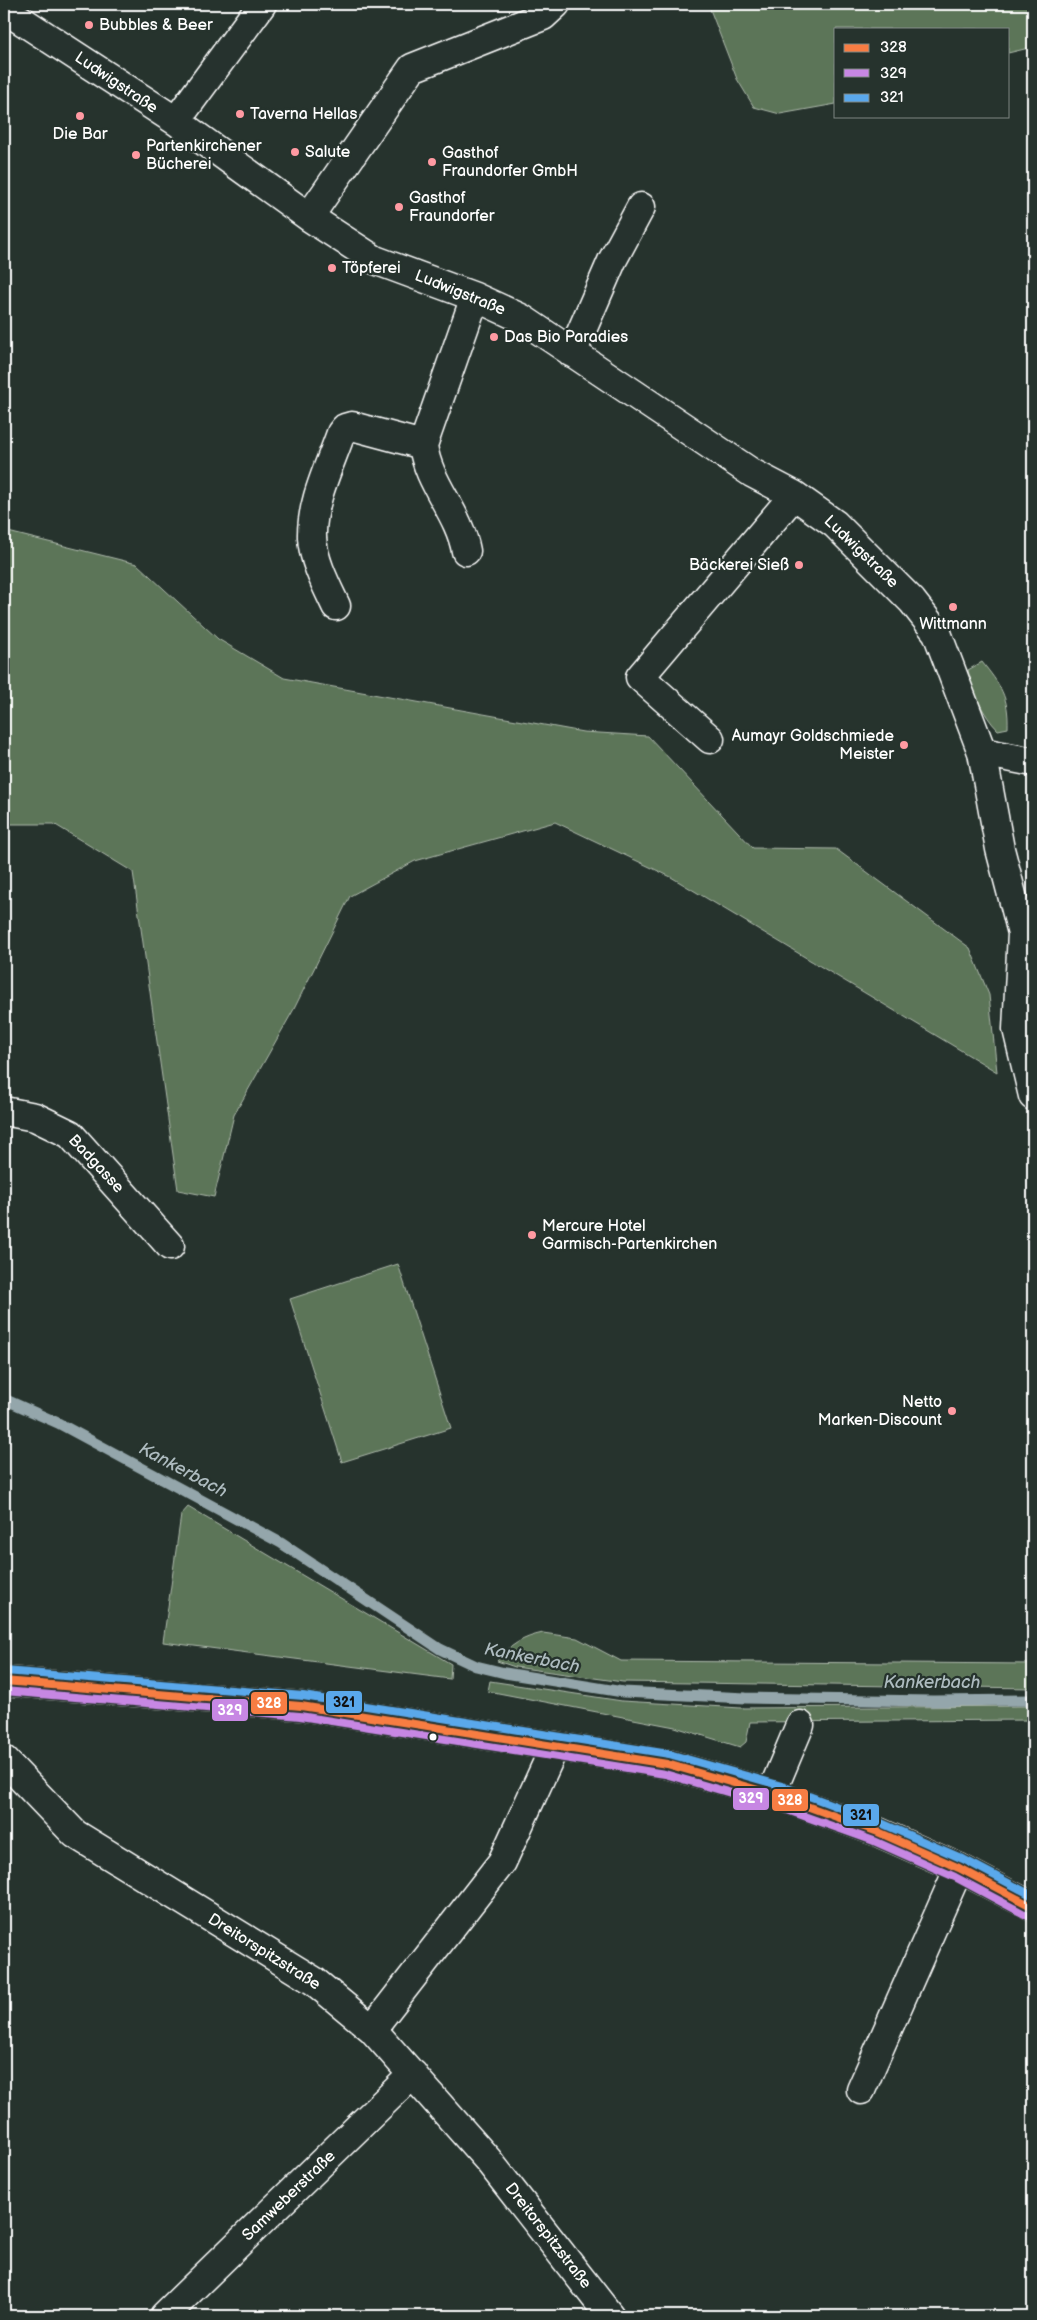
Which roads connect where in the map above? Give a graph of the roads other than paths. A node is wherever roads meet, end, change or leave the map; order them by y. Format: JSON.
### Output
{"nodes":[{"id":1,"x":262,"y":4,"type":"edge"},
{"id":2,"x":556,"y":4,"type":"edge"},
{"id":3,"x":13,"y":9,"type":"edge"},
{"id":4,"x":176,"y":121,"type":"junction"},
{"id":5,"x":641,"y":207,"type":"dead end"},
{"id":6,"x":309,"y":217,"type":"junction"},
{"id":7,"x":475,"y":296,"type":"junction"},
{"id":8,"x":572,"y":352,"type":"junction"},
{"id":9,"x":422,"y":445,"type":"junction"},
{"id":10,"x":794,"y":494,"type":"junction"},
{"id":11,"x":466,"y":551,"type":"dead end"},
{"id":12,"x":336,"y":606,"type":"dead end"},
{"id":13,"x":710,"y":739,"type":"dead end"},
{"id":14,"x":982,"y":752,"type":"junction"},
{"id":15,"x":1033,"y":762,"type":"edge"},
{"id":16,"x":1026,"y":989,"type":"edge"},
{"id":17,"x":1033,"y":1096,"type":"edge"},
{"id":18,"x":4,"y":1111,"type":"edge"},
{"id":19,"x":170,"y":1246,"type":"dead end"},
{"id":20,"x":4,"y":1681,"type":"edge"},
{"id":21,"x":800,"y":1725,"type":"dead end"},
{"id":22,"x":555,"y":1746,"type":"junction"},
{"id":23,"x":4,"y":1760,"type":"edge"},
{"id":24,"x":771,"y":1794,"type":"junction"},
{"id":25,"x":959,"y":1868,"type":"junction"},
{"id":26,"x":1033,"y":1907,"type":"edge"},
{"id":27,"x":372,"y":2029,"type":"junction"},
{"id":28,"x":413,"y":2074,"type":"junction"},
{"id":29,"x":861,"y":2090,"type":"dead end"},
{"id":30,"x":164,"y":2316,"type":"edge"},
{"id":31,"x":610,"y":2316,"type":"edge"}],
"edges":[{"from":1,"to":4,"type":"street"},
{"from":2,"to":6,"type":"street"},
{"from":3,"to":4,"type":"street","name":"Ludwigstraße"},
{"from":4,"to":6,"type":"street","name":"Ludwigstraße"},
{"from":5,"to":8,"type":"street"},
{"from":6,"to":7,"type":"street","name":"Ludwigstraße"},
{"from":7,"to":8,"type":"street","name":"Ludwigstraße"},
{"from":7,"to":9,"type":"street"},
{"from":8,"to":10,"type":"street","name":"Ludwigstraße"},
{"from":9,"to":11,"type":"street"},
{"from":9,"to":12,"type":"street"},
{"from":10,"to":13,"type":"street"},
{"from":10,"to":14,"type":"street","name":"Ludwigstraße"},
{"from":14,"to":15,"type":"street"},
{"from":14,"to":16,"type":"street","name":"Ludwigstraße"},
{"from":16,"to":17,"type":"street","name":"Ludwigstraße"},
{"from":18,"to":19,"type":"street","name":"Badgasse"},
{"from":20,"to":22,"type":"street"},
{"from":21,"to":24,"type":"street"},
{"from":22,"to":24,"type":"street"},
{"from":22,"to":27,"type":"street"},
{"from":23,"to":27,"type":"street","name":"Dreitorspitzstraße"},
{"from":24,"to":25,"type":"street"},
{"from":25,"to":26,"type":"street"},
{"from":25,"to":29,"type":"street"},
{"from":27,"to":28,"type":"street","name":"Dreitorspitzstraße"},
{"from":28,"to":30,"type":"street","name":"Samweberstraße"},
{"from":28,"to":31,"type":"street","name":"Dreitorspitzstraße"}]}
